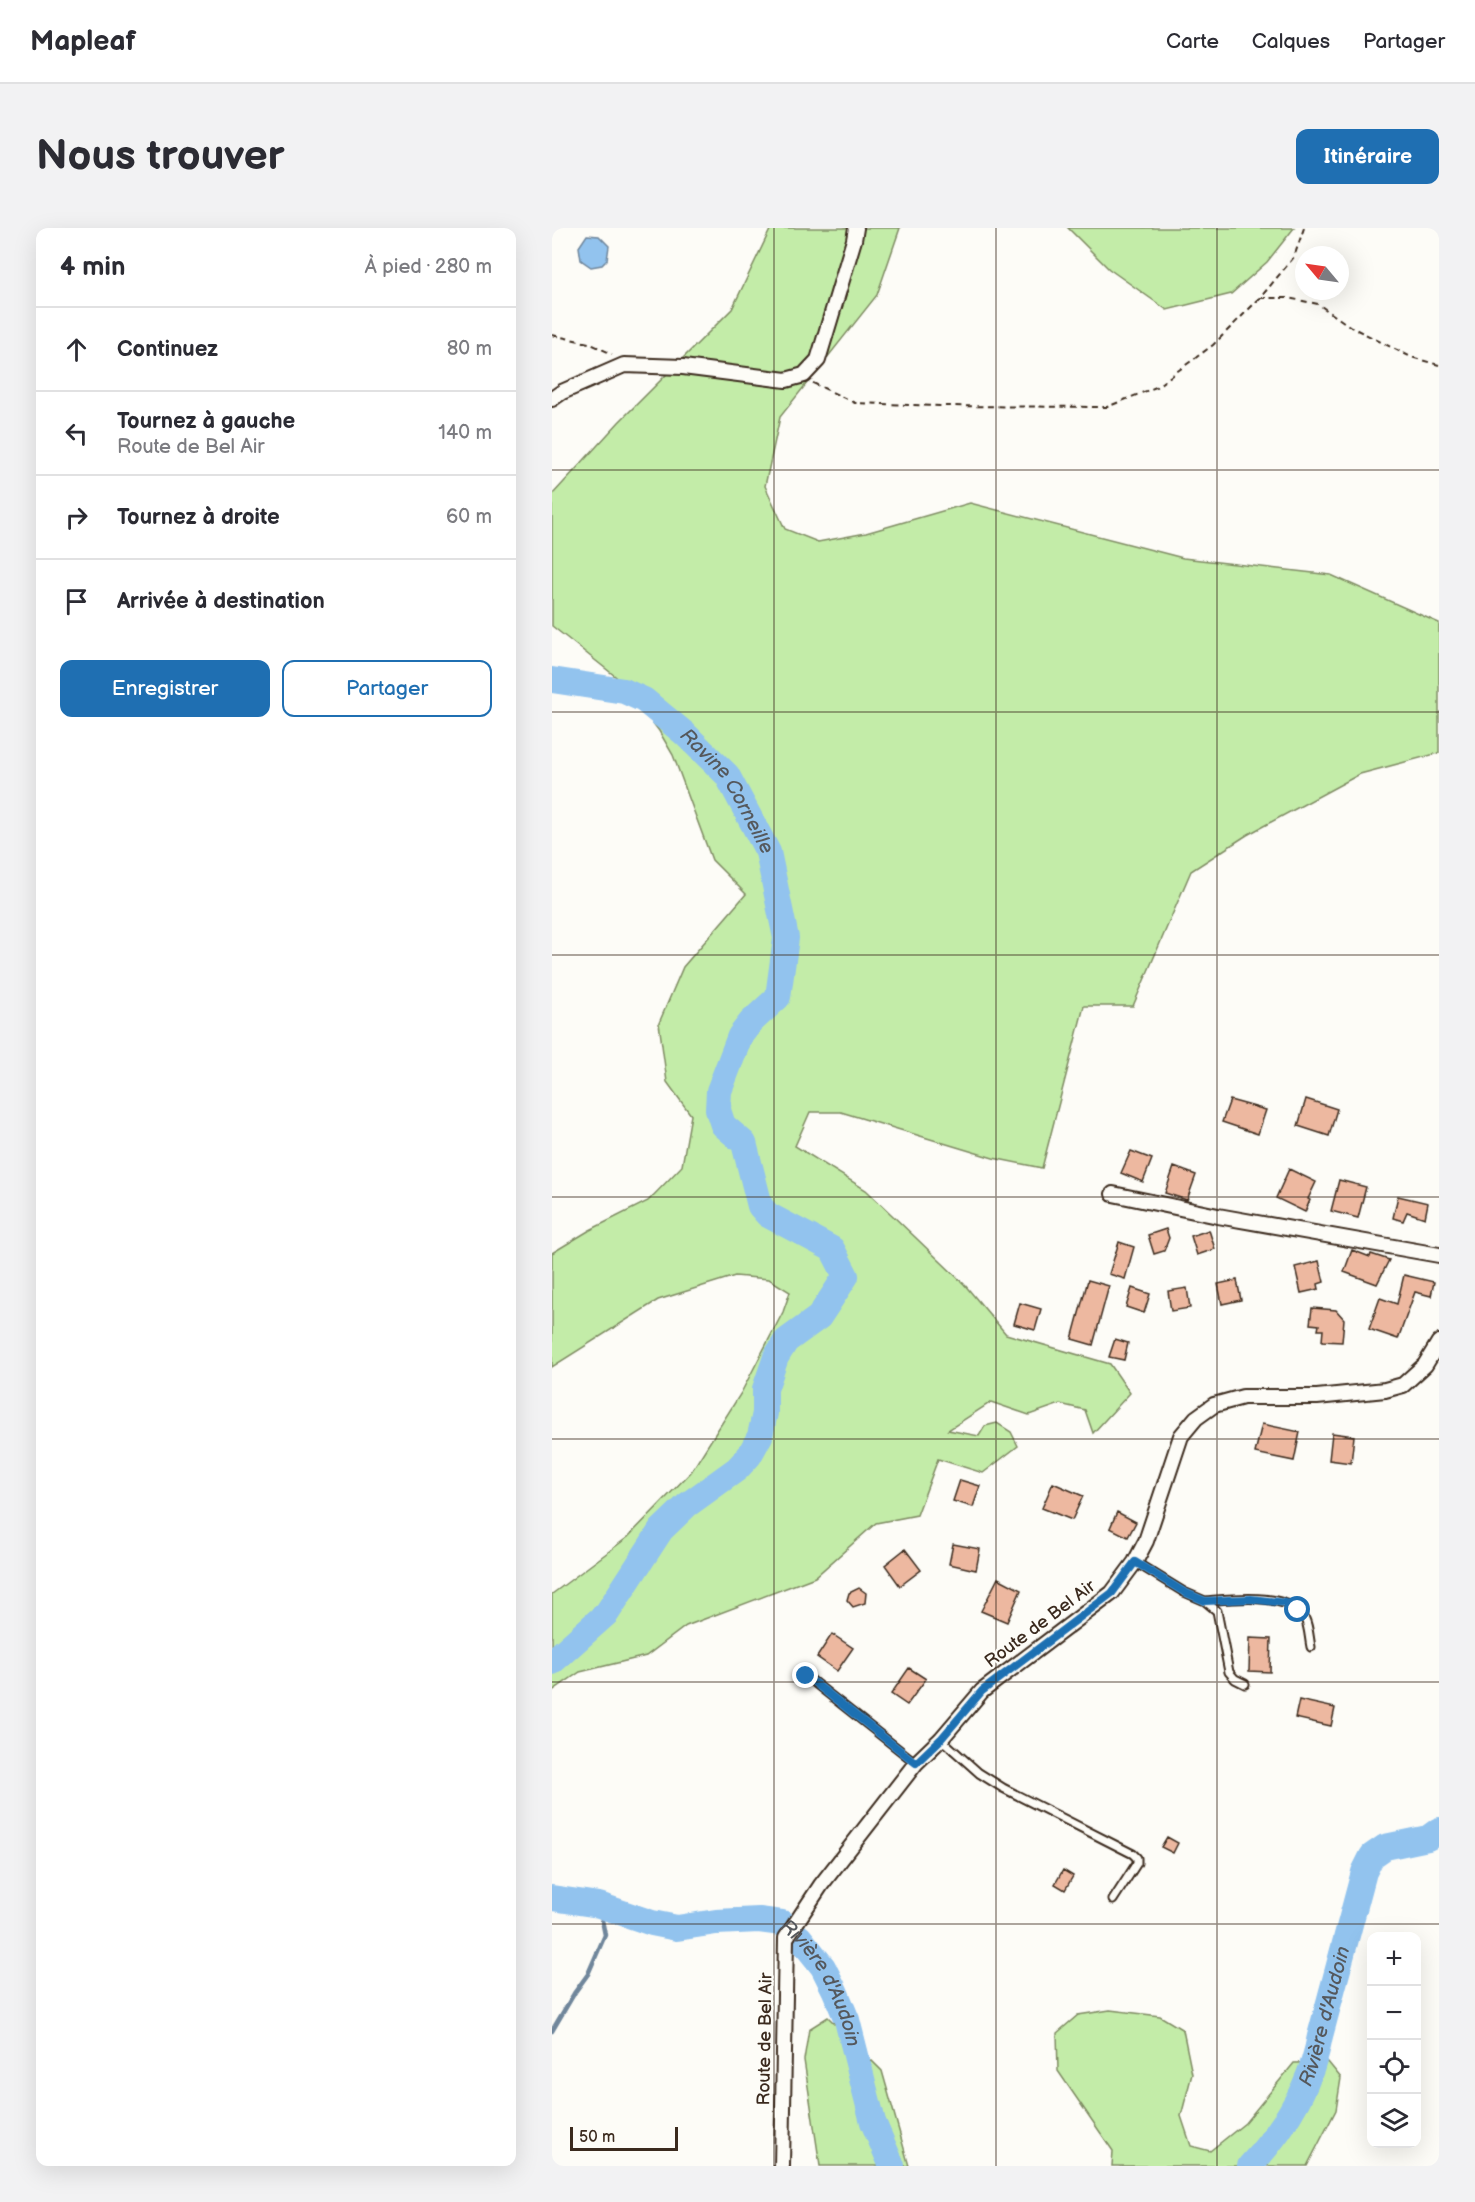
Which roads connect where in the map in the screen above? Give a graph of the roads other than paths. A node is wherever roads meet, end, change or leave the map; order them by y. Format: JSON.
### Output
{"nodes":[{"id":1,"x":856,"y":228,"type":"edge"},
{"id":2,"x":552,"y":399,"type":"edge"},
{"id":3,"x":1113,"y":1194,"type":"dead end"},
{"id":4,"x":1439,"y":1255,"type":"edge"},
{"id":5,"x":1439,"y":1342,"type":"edge"},
{"id":6,"x":1135,"y":1562,"type":"junction"},
{"id":7,"x":1205,"y":1601,"type":"junction"},
{"id":8,"x":1311,"y":1647,"type":"dead end"},
{"id":9,"x":806,"y":1676,"type":"dead end"},
{"id":10,"x":1245,"y":1684,"type":"dead end"},
{"id":11,"x":941,"y":1739,"type":"junction"},
{"id":12,"x":916,"y":1763,"type":"junction"},
{"id":13,"x":1113,"y":1900,"type":"dead end"},
{"id":14,"x":782,"y":2166,"type":"edge"}],
"edges":[{"from":1,"to":2,"type":"street"},
{"from":3,"to":4,"type":"street"},
{"from":5,"to":6,"type":"street","name":"Route de Bel Air"},
{"from":6,"to":7,"type":"lane"},
{"from":6,"to":11,"type":"street","name":"Route de Bel Air"},
{"from":7,"to":8,"type":"lane"},
{"from":7,"to":10,"type":"lane"},
{"from":9,"to":12,"type":"lane"},
{"from":11,"to":12,"type":"street","name":"Route de Bel Air"},
{"from":11,"to":13,"type":"lane"},
{"from":12,"to":14,"type":"street","name":"Route de Bel Air"}]}
